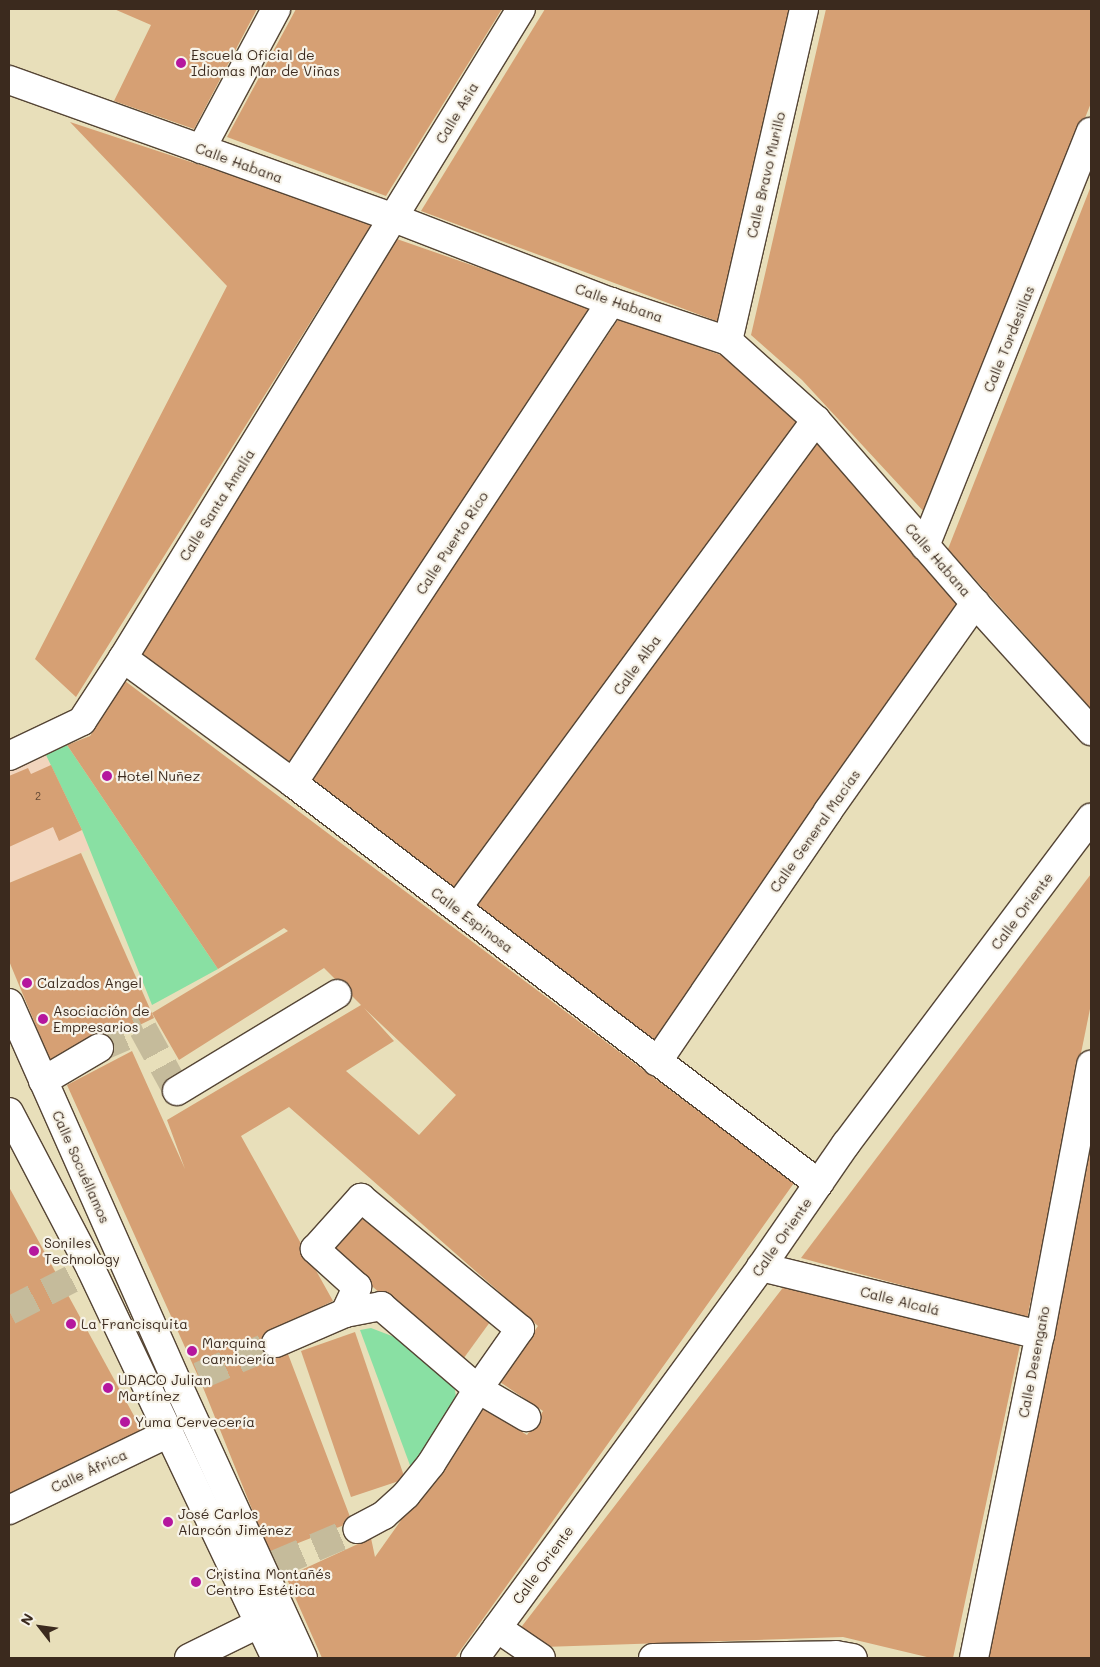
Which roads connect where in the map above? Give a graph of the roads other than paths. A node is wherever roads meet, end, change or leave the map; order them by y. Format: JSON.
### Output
{"nodes":[{"id":1,"x":276,"y":9,"type":"edge"},
{"id":2,"x":521,"y":9,"type":"edge"},
{"id":3,"x":804,"y":9,"type":"edge"},
{"id":4,"x":9,"y":80,"type":"edge"},
{"id":5,"x":1091,"y":132,"type":"edge"},
{"id":6,"x":201,"y":149,"type":"junction"},
{"id":7,"x":394,"y":218,"type":"junction"},
{"id":8,"x":611,"y":302,"type":"junction"},
{"id":9,"x":728,"y":340,"type":"junction"},
{"id":10,"x":816,"y":420,"type":"junction"},
{"id":11,"x":925,"y":546,"type":"junction"},
{"id":12,"x":975,"y":603,"type":"junction"},
{"id":13,"x":123,"y":658,"type":"junction"},
{"id":14,"x":1091,"y":731,"type":"edge"},
{"id":15,"x":9,"y":756,"type":"edge"},
{"id":16,"x":293,"y":784,"type":"junction"},
{"id":17,"x":1091,"y":818,"type":"edge"},
{"id":18,"x":457,"y":908,"type":"junction"},
{"id":19,"x":336,"y":994,"type":"dead end"},
{"id":20,"x":9,"y":1003,"type":"edge"},
{"id":21,"x":99,"y":1048,"type":"tunnel mouth"},
{"id":22,"x":657,"y":1062,"type":"junction"},
{"id":23,"x":1091,"y":1065,"type":"edge"},
{"id":24,"x":43,"y":1081,"type":"junction"},
{"id":25,"x":177,"y":1091,"type":"dead end"},
{"id":26,"x":9,"y":1112,"type":"edge"},
{"id":27,"x":818,"y":1184,"type":"junction"},
{"id":28,"x":761,"y":1267,"type":"junction"},
{"id":29,"x":345,"y":1314,"type":"junction"},
{"id":30,"x":1040,"y":1335,"type":"junction"},
{"id":31,"x":276,"y":1343,"type":"tunnel mouth"},
{"id":32,"x":478,"y":1389,"type":"junction"},
{"id":33,"x":526,"y":1417,"type":"dead end"},
{"id":34,"x":169,"y":1433,"type":"junction"},
{"id":35,"x":9,"y":1510,"type":"edge"},
{"id":36,"x":358,"y":1529,"type":"tunnel mouth"},
{"id":37,"x":260,"y":1623,"type":"junction"},
{"id":38,"x":497,"y":1628,"type":"junction"},
{"id":39,"x":189,"y":1658,"type":"edge"},
{"id":40,"x":276,"y":1658,"type":"edge"},
{"id":41,"x":303,"y":1658,"type":"edge"},
{"id":42,"x":475,"y":1658,"type":"edge"},
{"id":43,"x":541,"y":1658,"type":"edge"},
{"id":44,"x":653,"y":1658,"type":"edge"},
{"id":45,"x":694,"y":1658,"type":"edge"},
{"id":46,"x":853,"y":1658,"type":"edge"},
{"id":47,"x":974,"y":1658,"type":"edge"}],
"edges":[{"from":1,"to":6,"type":"street"},
{"from":2,"to":7,"type":"street","name":"Calle Asia"},
{"from":3,"to":9,"type":"street","name":"Calle Bravo Murillo"},
{"from":4,"to":6,"type":"street","name":"Calle Habana"},
{"from":5,"to":11,"type":"street","name":"Calle Tordesillas"},
{"from":6,"to":7,"type":"street","name":"Calle Habana"},
{"from":7,"to":8,"type":"street","name":"Calle Habana"},
{"from":7,"to":13,"type":"street","name":"Calle Santa Amalia"},
{"from":8,"to":9,"type":"street","name":"Calle Habana"},
{"from":8,"to":16,"type":"street","name":"Calle Puerto Rico"},
{"from":9,"to":10,"type":"street","name":"Calle Habana"},
{"from":10,"to":11,"type":"street","name":"Calle Habana"},
{"from":10,"to":18,"type":"street","name":"Calle Alba"},
{"from":11,"to":12,"type":"street","name":"Calle Habana"},
{"from":12,"to":14,"type":"street","name":"Calle Habana"},
{"from":12,"to":22,"type":"street","name":"Calle General Macías"},
{"from":13,"to":15,"type":"street","name":"Calle Santa Amalia"},
{"from":13,"to":16,"type":"street","name":"Calle Espinosa"},
{"from":16,"to":18,"type":"street","name":"Calle Espinosa"},
{"from":17,"to":27,"type":"street","name":"Calle Oriente"},
{"from":18,"to":22,"type":"street","name":"Calle Espinosa"},
{"from":19,"to":25,"type":"street"},
{"from":20,"to":24,"type":"street","name":"Calle Socuéllamos"},
{"from":21,"to":24,"type":"street"},
{"from":22,"to":27,"type":"street","name":"Calle Espinosa"},
{"from":23,"to":30,"type":"street","name":"Calle Desengaño"},
{"from":24,"to":41,"type":"street","name":"Calle Socuéllamos"},
{"from":26,"to":34,"type":"street"},
{"from":27,"to":28,"type":"street","name":"Calle Oriente"},
{"from":28,"to":30,"type":"street","name":"Calle Alcalá"},
{"from":28,"to":38,"type":"street","name":"Calle Oriente"},
{"from":29,"to":31,"type":"street"},
{"from":29,"to":32,"type":"street"},
{"from":29,"to":32,"type":"street"},
{"from":30,"to":47,"type":"street","name":"Calle Desengaño"},
{"from":32,"to":33,"type":"street"},
{"from":32,"to":36,"type":"street"},
{"from":34,"to":35,"type":"street","name":"Calle África"},
{"from":34,"to":37,"type":"street"},
{"from":37,"to":39,"type":"street"},
{"from":37,"to":40,"type":"street"},
{"from":38,"to":42,"type":"street","name":"Calle Oriente"},
{"from":38,"to":43,"type":"street"},
{"from":44,"to":45,"type":"street"},
{"from":45,"to":46,"type":"street"}]}
